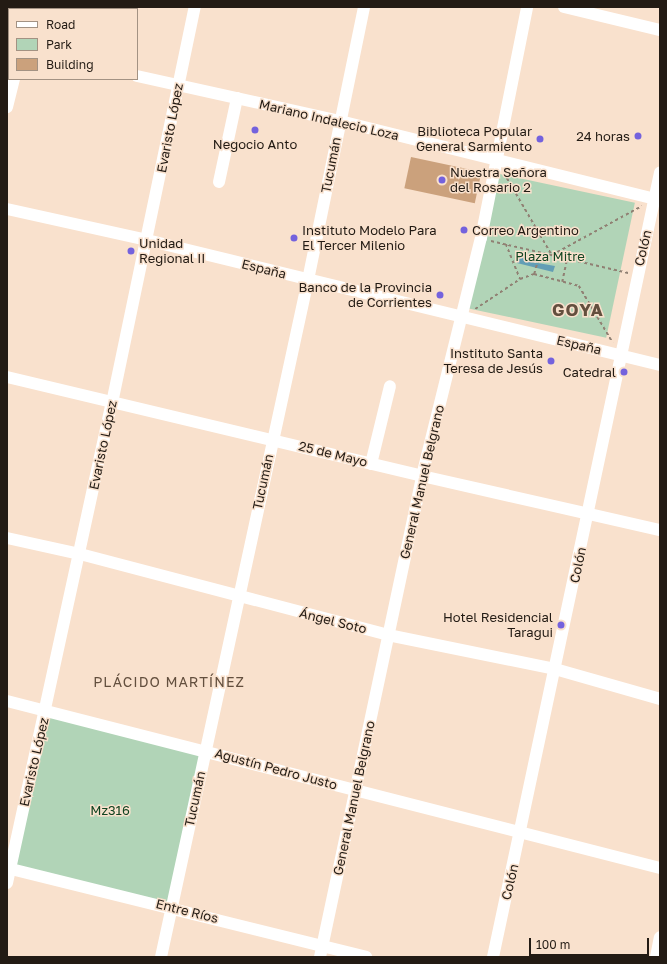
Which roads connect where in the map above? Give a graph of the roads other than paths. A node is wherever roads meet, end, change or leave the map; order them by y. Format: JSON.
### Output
{"nodes":[{"id":1,"x":195,"y":7,"type":"edge"},
{"id":2,"x":364,"y":7,"type":"edge"},
{"id":3,"x":527,"y":7,"type":"edge"},
{"id":4,"x":564,"y":7,"type":"edge"},
{"id":5,"x":604,"y":12,"type":"edge"},
{"id":6,"x":660,"y":30,"type":"edge"},
{"id":7,"x":138,"y":76,"type":"edge"},
{"id":8,"x":14,"y":80,"type":"edge"},
{"id":9,"x":178,"y":86,"type":"junction"},
{"id":10,"x":237,"y":98,"type":"junction"},
{"id":11,"x":7,"y":107,"type":"edge"},
{"id":12,"x":340,"y":121,"type":"junction"},
{"id":13,"x":497,"y":160,"type":"junction"},
{"id":14,"x":660,"y":174,"type":"edge"},
{"id":15,"x":219,"y":182,"type":"dead end"},
{"id":16,"x":657,"y":200,"type":"edge"},
{"id":17,"x":7,"y":209,"type":"edge"},
{"id":18,"x":147,"y":240,"type":"junction"},
{"id":19,"x":308,"y":280,"type":"junction"},
{"id":20,"x":463,"y":317,"type":"junction"},
{"id":21,"x":620,"y":354,"type":"junction"},
{"id":22,"x":660,"y":365,"type":"edge"},
{"id":23,"x":7,"y":377,"type":"edge"},
{"id":24,"x":390,"y":386,"type":"dead end"},
{"id":25,"x":112,"y":403,"type":"junction"},
{"id":26,"x":273,"y":439,"type":"junction"},
{"id":27,"x":371,"y":464,"type":"junction"},
{"id":28,"x":422,"y":476,"type":"junction"},
{"id":29,"x":589,"y":512,"type":"junction"},
{"id":30,"x":660,"y":530,"type":"edge"},
{"id":31,"x":7,"y":538,"type":"edge"},
{"id":32,"x":80,"y":554,"type":"junction"},
{"id":33,"x":238,"y":598,"type":"junction"},
{"id":34,"x":388,"y":635,"type":"junction"},
{"id":35,"x":555,"y":670,"type":"junction"},
{"id":36,"x":660,"y":698,"type":"edge"},
{"id":37,"x":7,"y":701,"type":"edge"},
{"id":38,"x":46,"y":711,"type":"junction"},
{"id":39,"x":206,"y":750,"type":"junction"},
{"id":40,"x":357,"y":791,"type":"junction"},
{"id":41,"x":521,"y":830,"type":"junction"},
{"id":42,"x":8,"y":868,"type":"edge"},
{"id":43,"x":660,"y":868,"type":"edge"},
{"id":44,"x":7,"y":883,"type":"edge"},
{"id":45,"x":172,"y":907,"type":"junction"},
{"id":46,"x":660,"y":936,"type":"edge"},
{"id":47,"x":321,"y":952,"type":"edge"},
{"id":48,"x":161,"y":957,"type":"edge"},
{"id":49,"x":366,"y":957,"type":"edge"},
{"id":50,"x":493,"y":957,"type":"edge"},
{"id":51,"x":656,"y":957,"type":"edge"}],
"edges":[{"from":1,"to":9,"type":"street","name":"Evaristo López"},
{"from":2,"to":12,"type":"street","name":"Tucumán"},
{"from":3,"to":13,"type":"street","name":"General Manuel Belgrano"},
{"from":4,"to":5,"type":"street"},
{"from":5,"to":6,"type":"street"},
{"from":7,"to":9,"type":"street","name":"Mariano Indalecio Loza"},
{"from":8,"to":11,"type":"street"},
{"from":9,"to":10,"type":"street","name":"Mariano Indalecio Loza"},
{"from":9,"to":18,"type":"street","name":"Evaristo López"},
{"from":10,"to":12,"type":"street","name":"Mariano Indalecio Loza"},
{"from":10,"to":15,"type":"street"},
{"from":12,"to":13,"type":"street","name":"Mariano Indalecio Loza"},
{"from":12,"to":19,"type":"street","name":"Tucumán"},
{"from":13,"to":16,"type":"street","name":"Mariano Indalecio Loza"},
{"from":13,"to":20,"type":"street","name":"General Manuel Belgrano"},
{"from":14,"to":16,"type":"street","name":"Colón"},
{"from":16,"to":21,"type":"street","name":"Colón"},
{"from":17,"to":18,"type":"street","name":"España"},
{"from":18,"to":19,"type":"street","name":"España"},
{"from":18,"to":25,"type":"street","name":"Evaristo López"},
{"from":19,"to":20,"type":"street","name":"España"},
{"from":19,"to":26,"type":"street","name":"Tucumán"},
{"from":20,"to":21,"type":"street","name":"España"},
{"from":20,"to":28,"type":"street","name":"General Manuel Belgrano"},
{"from":21,"to":22,"type":"street","name":"España"},
{"from":21,"to":29,"type":"street","name":"Colón"},
{"from":23,"to":25,"type":"street","name":"25 de Mayo"},
{"from":24,"to":27,"type":"street"},
{"from":25,"to":26,"type":"street","name":"25 de Mayo"},
{"from":25,"to":32,"type":"street","name":"Evaristo López"},
{"from":26,"to":27,"type":"street","name":"25 de Mayo"},
{"from":26,"to":33,"type":"street","name":"Tucumán"},
{"from":27,"to":28,"type":"street","name":"25 de Mayo"},
{"from":28,"to":29,"type":"street","name":"25 de Mayo"},
{"from":28,"to":34,"type":"street","name":"General Manuel Belgrano"},
{"from":29,"to":30,"type":"street","name":"25 de Mayo"},
{"from":29,"to":35,"type":"street","name":"Colón"},
{"from":31,"to":32,"type":"street","name":"Ángel Soto"},
{"from":32,"to":33,"type":"street","name":"Ángel Soto"},
{"from":32,"to":38,"type":"street","name":"Evaristo López"},
{"from":33,"to":34,"type":"street","name":"Ángel Soto"},
{"from":33,"to":39,"type":"street","name":"Tucumán"},
{"from":34,"to":35,"type":"street","name":"Ángel Soto"},
{"from":34,"to":40,"type":"street","name":"General Manuel Belgrano"},
{"from":35,"to":36,"type":"street","name":"Ángel Soto"},
{"from":35,"to":41,"type":"street","name":"Colón"},
{"from":37,"to":38,"type":"street","name":"Agustín Pedro Justo"},
{"from":38,"to":39,"type":"street","name":"Agustín Pedro Justo"},
{"from":38,"to":42,"type":"street","name":"Evaristo López"},
{"from":39,"to":40,"type":"street","name":"Agustín Pedro Justo"},
{"from":39,"to":45,"type":"street","name":"Tucumán"},
{"from":40,"to":41,"type":"street","name":"Agustín Pedro Justo"},
{"from":40,"to":47,"type":"street","name":"General Manuel Belgrano"},
{"from":41,"to":43,"type":"street","name":"Agustín Pedro Justo"},
{"from":41,"to":50,"type":"street","name":"Colón"},
{"from":42,"to":44,"type":"street","name":"Evaristo López"},
{"from":42,"to":45,"type":"street","name":"Entre Ríos"},
{"from":45,"to":47,"type":"street","name":"Entre Ríos"},
{"from":45,"to":48,"type":"street","name":"Tucumán"},
{"from":46,"to":51,"type":"street"},
{"from":47,"to":49,"type":"street","name":"Entre Ríos"}]}
